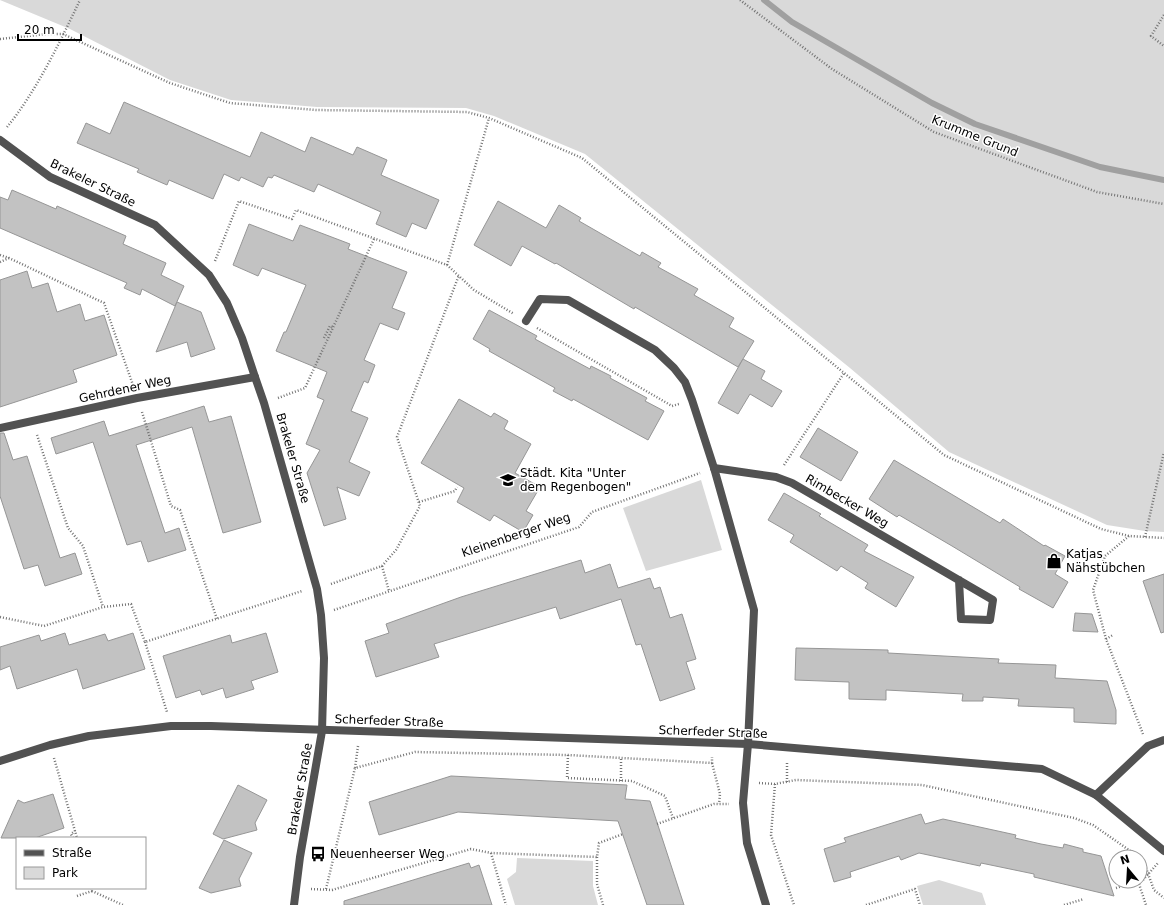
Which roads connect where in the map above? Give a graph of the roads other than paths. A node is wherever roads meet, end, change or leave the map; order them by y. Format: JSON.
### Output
{"nodes":[{"id":1,"x":0,"y":140,"type":"edge"},
{"id":2,"x":526,"y":321,"type":"road end"},
{"id":3,"x":255,"y":377,"type":"junction"},
{"id":4,"x":0,"y":428,"type":"edge"},
{"id":5,"x":714,"y":468,"type":"junction"},
{"id":6,"x":959,"y":580,"type":"junction"},
{"id":7,"x":322,"y":731,"type":"junction"},
{"id":8,"x":1164,"y":740,"type":"edge"},
{"id":9,"x":748,"y":744,"type":"junction"},
{"id":10,"x":0,"y":761,"type":"edge"},
{"id":11,"x":1096,"y":795,"type":"junction"},
{"id":12,"x":1164,"y":851,"type":"edge"},
{"id":13,"x":294,"y":905,"type":"edge"},
{"id":14,"x":766,"y":905,"type":"edge"}],
"edges":[{"from":1,"to":3,"type":"street","name":"Brakeler Straße"},
{"from":2,"to":5,"type":"street"},
{"from":3,"to":4,"type":"street","name":"Gehrdener Weg"},
{"from":3,"to":7,"type":"street","name":"Brakeler Straße"},
{"from":5,"to":6,"type":"street","name":"Rimbecker Weg"},
{"from":5,"to":9,"type":"street"},
{"from":6,"to":6,"type":"street","name":"Rimbecker Weg"},
{"from":7,"to":9,"type":"street","name":"Scherfeder Straße"},
{"from":7,"to":10,"type":"street"},
{"from":7,"to":13,"type":"street","name":"Brakeler Straße"},
{"from":8,"to":11,"type":"street"},
{"from":9,"to":11,"type":"street","name":"Scherfeder Straße"},
{"from":9,"to":14,"type":"street"},
{"from":11,"to":12,"type":"street","name":"Scherfeder Straße"}]}
